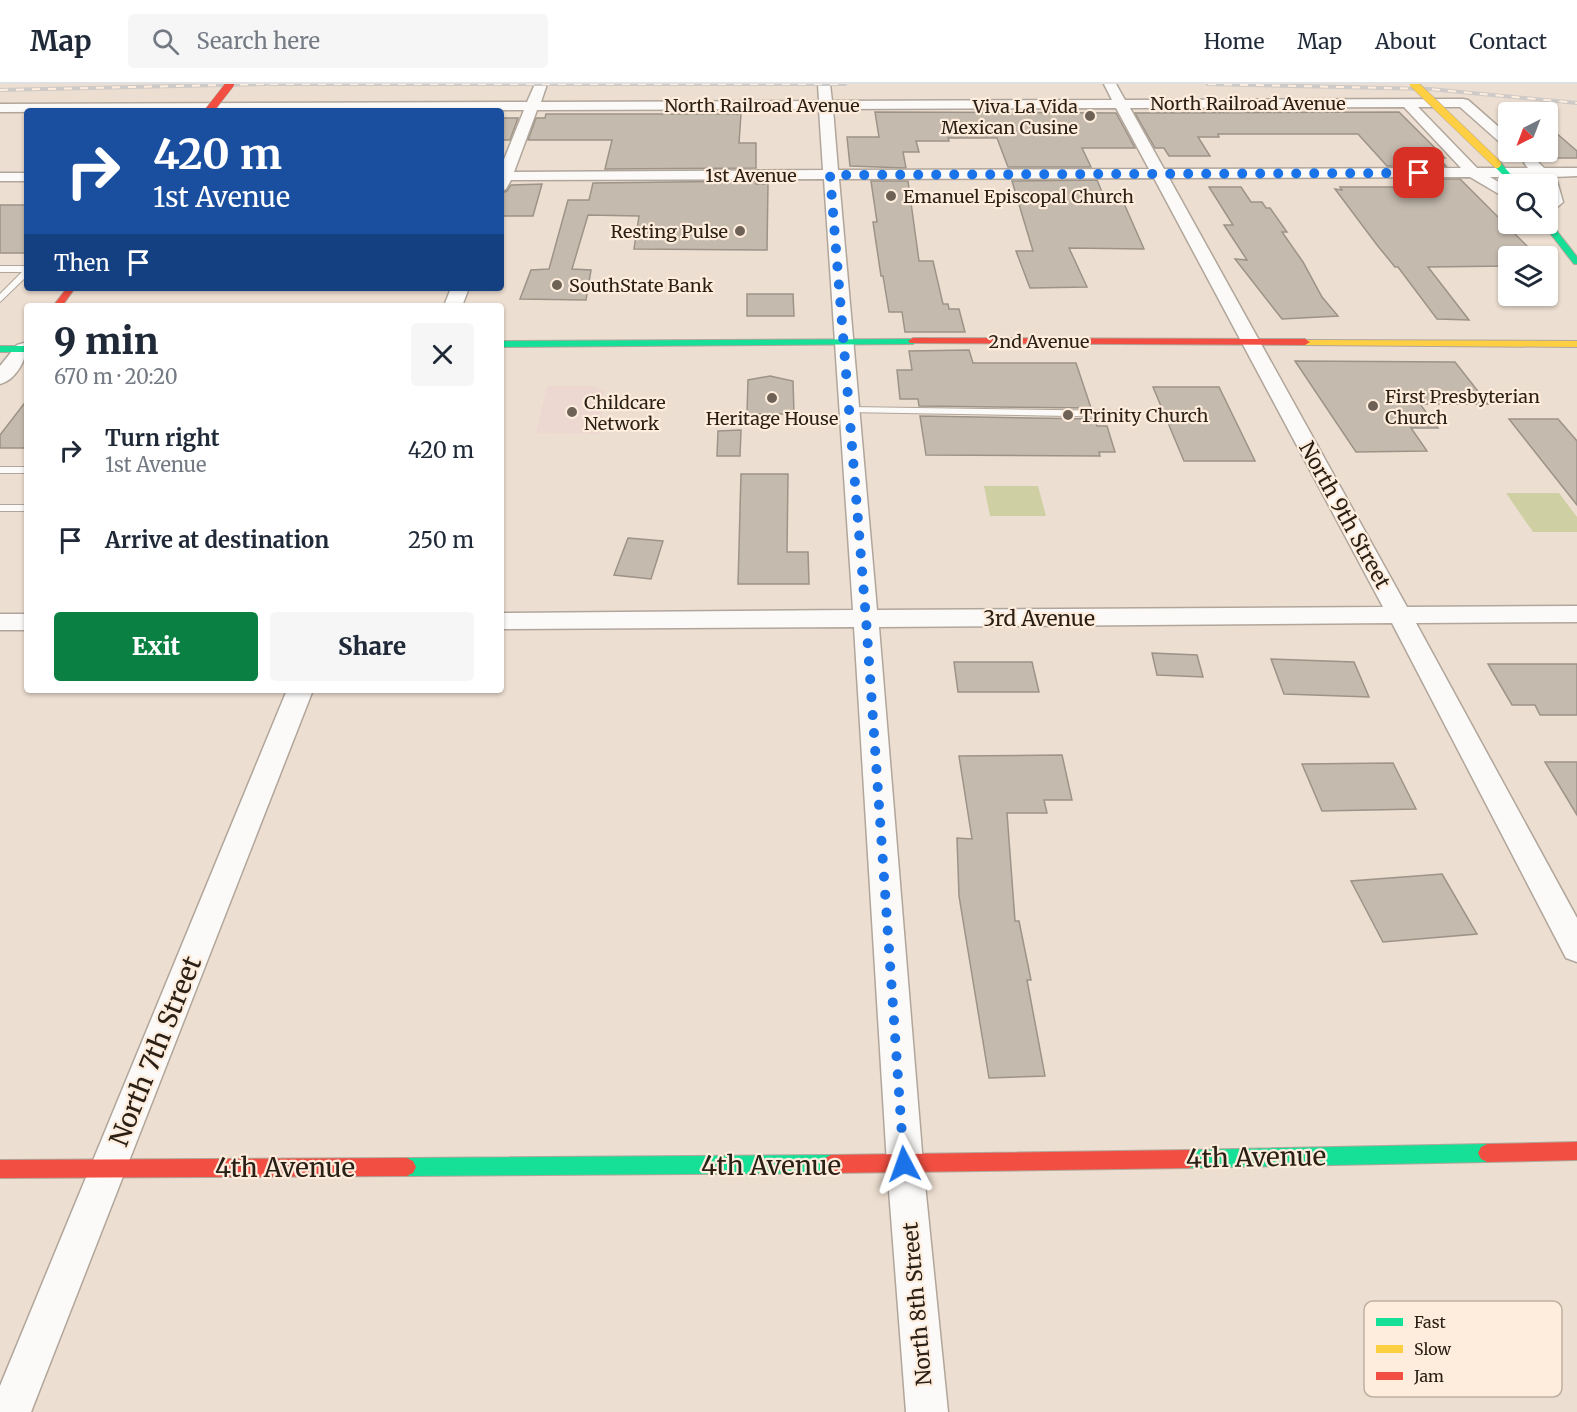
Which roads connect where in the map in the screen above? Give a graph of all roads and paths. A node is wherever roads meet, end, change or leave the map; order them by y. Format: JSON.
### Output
{"nodes":[{"id":1,"x":229,"y":84,"type":"edge"},
{"id":2,"x":824,"y":84,"type":"edge"},
{"id":3,"x":1110,"y":84,"type":"edge"},
{"id":4,"x":1414,"y":84,"type":"edge"},
{"id":5,"x":541,"y":85,"type":"edge"},
{"id":6,"x":1119,"y":103,"type":"junction"},
{"id":7,"x":1407,"y":103,"type":"junction"},
{"id":8,"x":532,"y":105,"type":"junction"},
{"id":9,"x":824,"y":106,"type":"junction"},
{"id":10,"x":0,"y":108,"type":"edge"},
{"id":11,"x":211,"y":108,"type":"edge"},
{"id":12,"x":1498,"y":133,"type":"edge"},
{"id":13,"x":1530,"y":162,"type":"edge"},
{"id":14,"x":1501,"y":168,"type":"junction"},
{"id":15,"x":1540,"y":171,"type":"junction"},
{"id":16,"x":1577,"y":172,"type":"edge"},
{"id":17,"x":1474,"y":173,"type":"junction"},
{"id":18,"x":504,"y":174,"type":"edge"},
{"id":19,"x":1157,"y":174,"type":"junction"},
{"id":20,"x":1507,"y":174,"type":"edge"},
{"id":21,"x":1543,"y":174,"type":"edge"},
{"id":22,"x":830,"y":175,"type":"junction"},
{"id":23,"x":0,"y":177,"type":"edge"},
{"id":24,"x":24,"y":177,"type":"edge"},
{"id":25,"x":504,"y":179,"type":"edge"},
{"id":26,"x":1498,"y":188,"type":"edge"},
{"id":27,"x":1555,"y":234,"type":"edge"},
{"id":28,"x":1577,"y":262,"type":"edge"},
{"id":29,"x":0,"y":269,"type":"edge"},
{"id":30,"x":24,"y":270,"type":"edge"},
{"id":31,"x":24,"y":273,"type":"edge"},
{"id":32,"x":69,"y":291,"type":"edge"},
{"id":33,"x":0,"y":299,"type":"edge"},
{"id":34,"x":59,"y":303,"type":"edge"},
{"id":35,"x":1250,"y":341,"type":"junction"},
{"id":36,"x":844,"y":342,"type":"junction"},
{"id":37,"x":504,"y":344,"type":"edge"},
{"id":38,"x":1577,"y":344,"type":"edge"},
{"id":39,"x":24,"y":348,"type":"edge"},
{"id":40,"x":0,"y":349,"type":"edge"},
{"id":41,"x":24,"y":350,"type":"edge"},
{"id":42,"x":0,"y":378,"type":"edge"},
{"id":43,"x":850,"y":410,"type":"junction"},
{"id":44,"x":1124,"y":414,"type":"dead end"},
{"id":45,"x":0,"y":470,"type":"edge"},
{"id":46,"x":24,"y":470,"type":"edge"},
{"id":47,"x":24,"y":506,"type":"edge"},
{"id":48,"x":0,"y":508,"type":"edge"},
{"id":49,"x":1577,"y":615,"type":"edge"},
{"id":50,"x":1400,"y":616,"type":"junction"},
{"id":51,"x":866,"y":619,"type":"junction"},
{"id":52,"x":504,"y":621,"type":"edge"},
{"id":53,"x":0,"y":622,"type":"edge"},
{"id":54,"x":24,"y":622,"type":"edge"},
{"id":55,"x":299,"y":693,"type":"edge"},
{"id":56,"x":1577,"y":948,"type":"edge"},
{"id":57,"x":1577,"y":1151,"type":"edge"},
{"id":58,"x":904,"y":1164,"type":"junction"},
{"id":59,"x":107,"y":1168,"type":"junction"},
{"id":60,"x":0,"y":1169,"type":"edge"},
{"id":61,"x":10,"y":1412,"type":"edge"},
{"id":62,"x":927,"y":1412,"type":"edge"}],
"edges":[{"from":1,"to":11,"type":"main road","bridge":true},
{"from":2,"to":9,"type":"street","name":"North 8th Street"},
{"from":3,"to":6,"type":"street","name":"North 9th Street"},
{"from":4,"to":14,"type":"main road","bridge":true},
{"from":5,"to":8,"type":"street"},
{"from":6,"to":7,"type":"street","name":"North Railroad Avenue"},
{"from":6,"to":9,"type":"street","name":"North Railroad Avenue"},
{"from":6,"to":19,"type":"street","name":"North 9th Street"},
{"from":7,"to":12,"type":"street","name":"North Railroad Avenue"},
{"from":7,"to":17,"type":"street"},
{"from":8,"to":9,"type":"street","name":"North Railroad Avenue"},
{"from":8,"to":10,"type":"street","name":"North Railroad Avenue"},
{"from":8,"to":18,"type":"street"},
{"from":9,"to":22,"type":"street","name":"North 8th Street"},
{"from":13,"to":15,"type":"street"},
{"from":14,"to":15,"type":"street","name":"1st Avenue"},
{"from":14,"to":17,"type":"street","name":"1st Avenue"},
{"from":14,"to":20,"type":"main road"},
{"from":15,"to":16,"type":"street","name":"1st Avenue"},
{"from":15,"to":21,"type":"street"},
{"from":17,"to":19,"type":"street","name":"1st Avenue"},
{"from":17,"to":26,"type":"street"},
{"from":19,"to":22,"type":"street","name":"1st Avenue"},
{"from":19,"to":35,"type":"street","name":"North 9th Street"},
{"from":22,"to":25,"type":"street","name":"1st Avenue"},
{"from":22,"to":36,"type":"street","name":"North 8th Street"},
{"from":23,"to":24,"type":"street"},
{"from":27,"to":28,"type":"main road"},
{"from":29,"to":30,"type":"lane"},
{"from":31,"to":33,"type":"lane"},
{"from":32,"to":34,"type":"main road"},
{"from":35,"to":36,"type":"main road","name":"2nd Avenue"},
{"from":35,"to":38,"type":"main road","name":"2nd Avenue"},
{"from":35,"to":50,"type":"street","name":"North 9th Street"},
{"from":36,"to":37,"type":"main road","name":"2nd Avenue"},
{"from":36,"to":43,"type":"street","name":"North 8th Street"},
{"from":39,"to":40,"type":"main road"},
{"from":41,"to":42,"type":"street"},
{"from":43,"to":44,"type":"lane"},
{"from":43,"to":51,"type":"street","name":"North 8th Street"},
{"from":45,"to":46,"type":"lane"},
{"from":47,"to":48,"type":"lane"},
{"from":49,"to":50,"type":"street","name":"3rd Avenue"},
{"from":50,"to":51,"type":"street","name":"3rd Avenue"},
{"from":50,"to":56,"type":"street","name":"North 9th Street"},
{"from":51,"to":52,"type":"street","name":"3rd Avenue"},
{"from":51,"to":58,"type":"street","name":"North 8th Street"},
{"from":53,"to":54,"type":"street"},
{"from":55,"to":59,"type":"street","name":"North 7th Street"},
{"from":57,"to":58,"type":"main road","name":"4th Avenue"},
{"from":58,"to":59,"type":"main road","name":"4th Avenue"},
{"from":58,"to":62,"type":"street","name":"North 8th Street"},
{"from":59,"to":60,"type":"main road","name":"4th Avenue"},
{"from":59,"to":61,"type":"street","name":"North 7th Street"}]}
